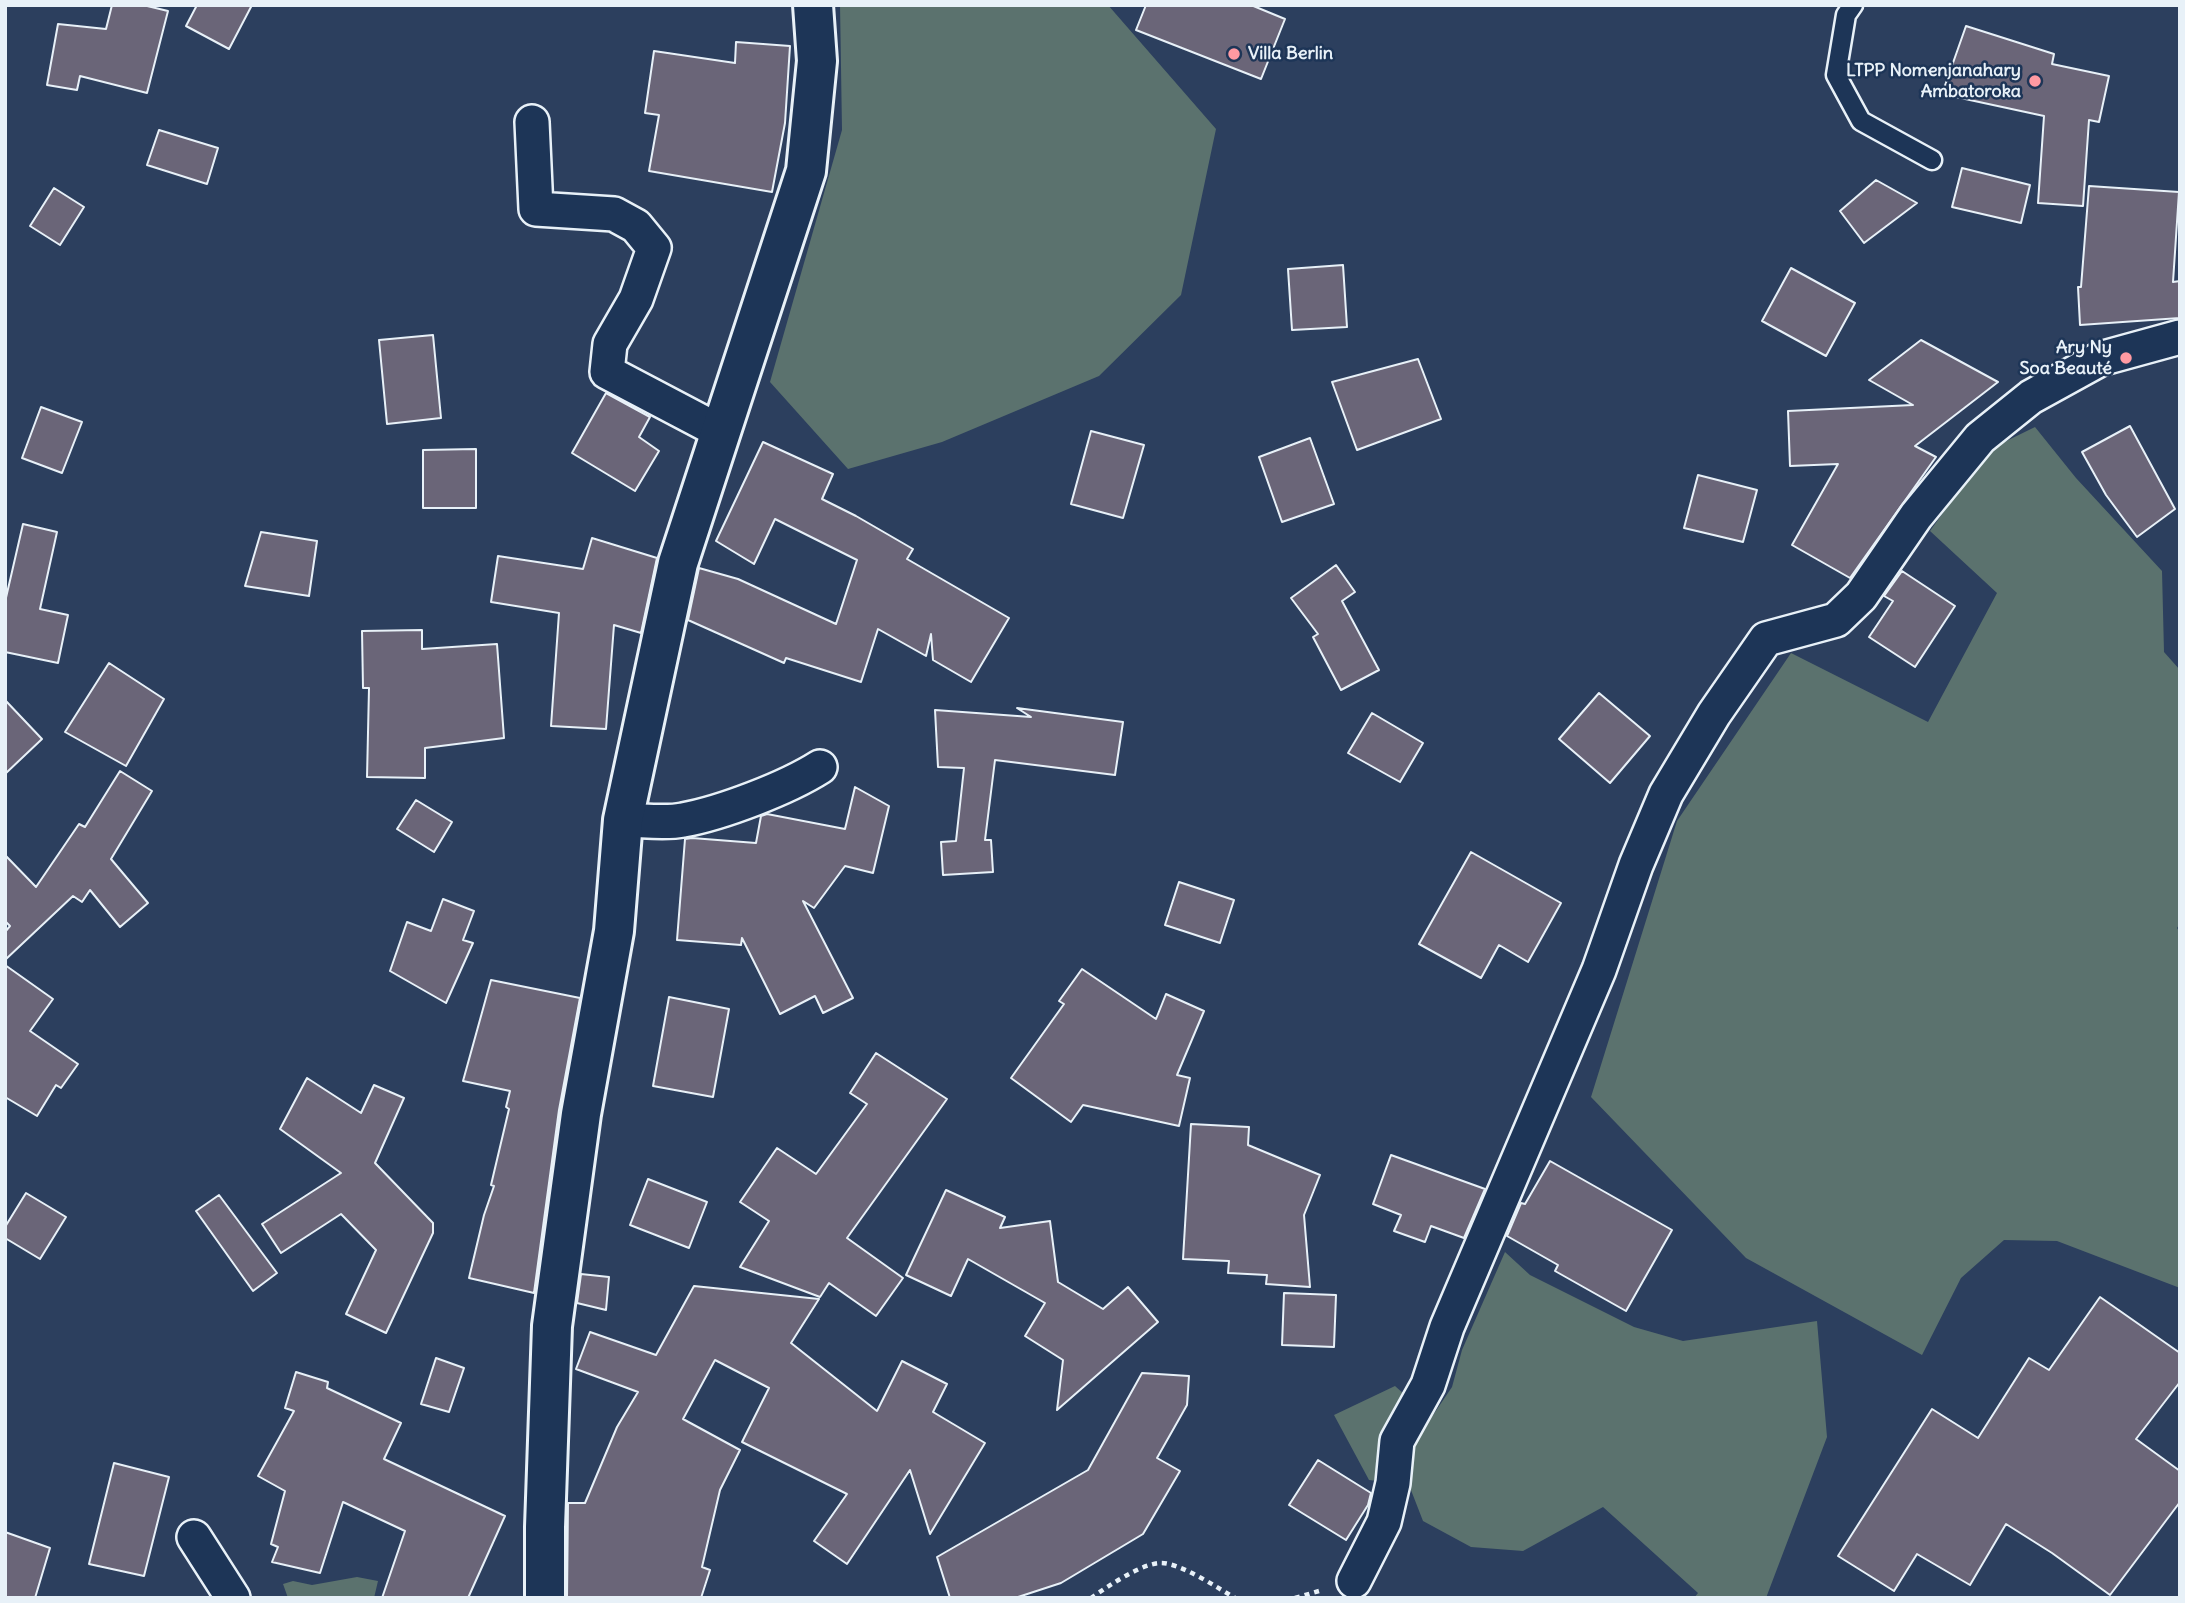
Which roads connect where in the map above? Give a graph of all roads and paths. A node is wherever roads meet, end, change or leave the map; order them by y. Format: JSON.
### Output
{"nodes":[{"id":1,"x":813,"y":5,"type":"edge"},
{"id":2,"x":1853,"y":5,"type":"edge"},
{"id":3,"x":532,"y":122,"type":"dead end"},
{"id":4,"x":1932,"y":160,"type":"dead end"},
{"id":5,"x":2180,"y":337,"type":"edge"},
{"id":6,"x":721,"y":432,"type":"junction"},
{"id":7,"x":820,"y":767,"type":"dead end"},
{"id":8,"x":623,"y":820,"type":"junction"},
{"id":9,"x":194,"y":1537,"type":"dead end"},
{"id":10,"x":1354,"y":1581,"type":"dead end"},
{"id":11,"x":233,"y":1598,"type":"edge"},
{"id":12,"x":545,"y":1598,"type":"edge"},
{"id":13,"x":1091,"y":1598,"type":"edge"},
{"id":14,"x":1235,"y":1598,"type":"edge"}],
"edges":[{"from":1,"to":6,"type":"street"},
{"from":2,"to":4,"type":"lane"},
{"from":3,"to":6,"type":"street"},
{"from":5,"to":10,"type":"street"},
{"from":6,"to":8,"type":"street"},
{"from":7,"to":8,"type":"street"},
{"from":8,"to":12,"type":"street"},
{"from":9,"to":11,"type":"street"},
{"from":13,"to":14,"type":"path"}]}
